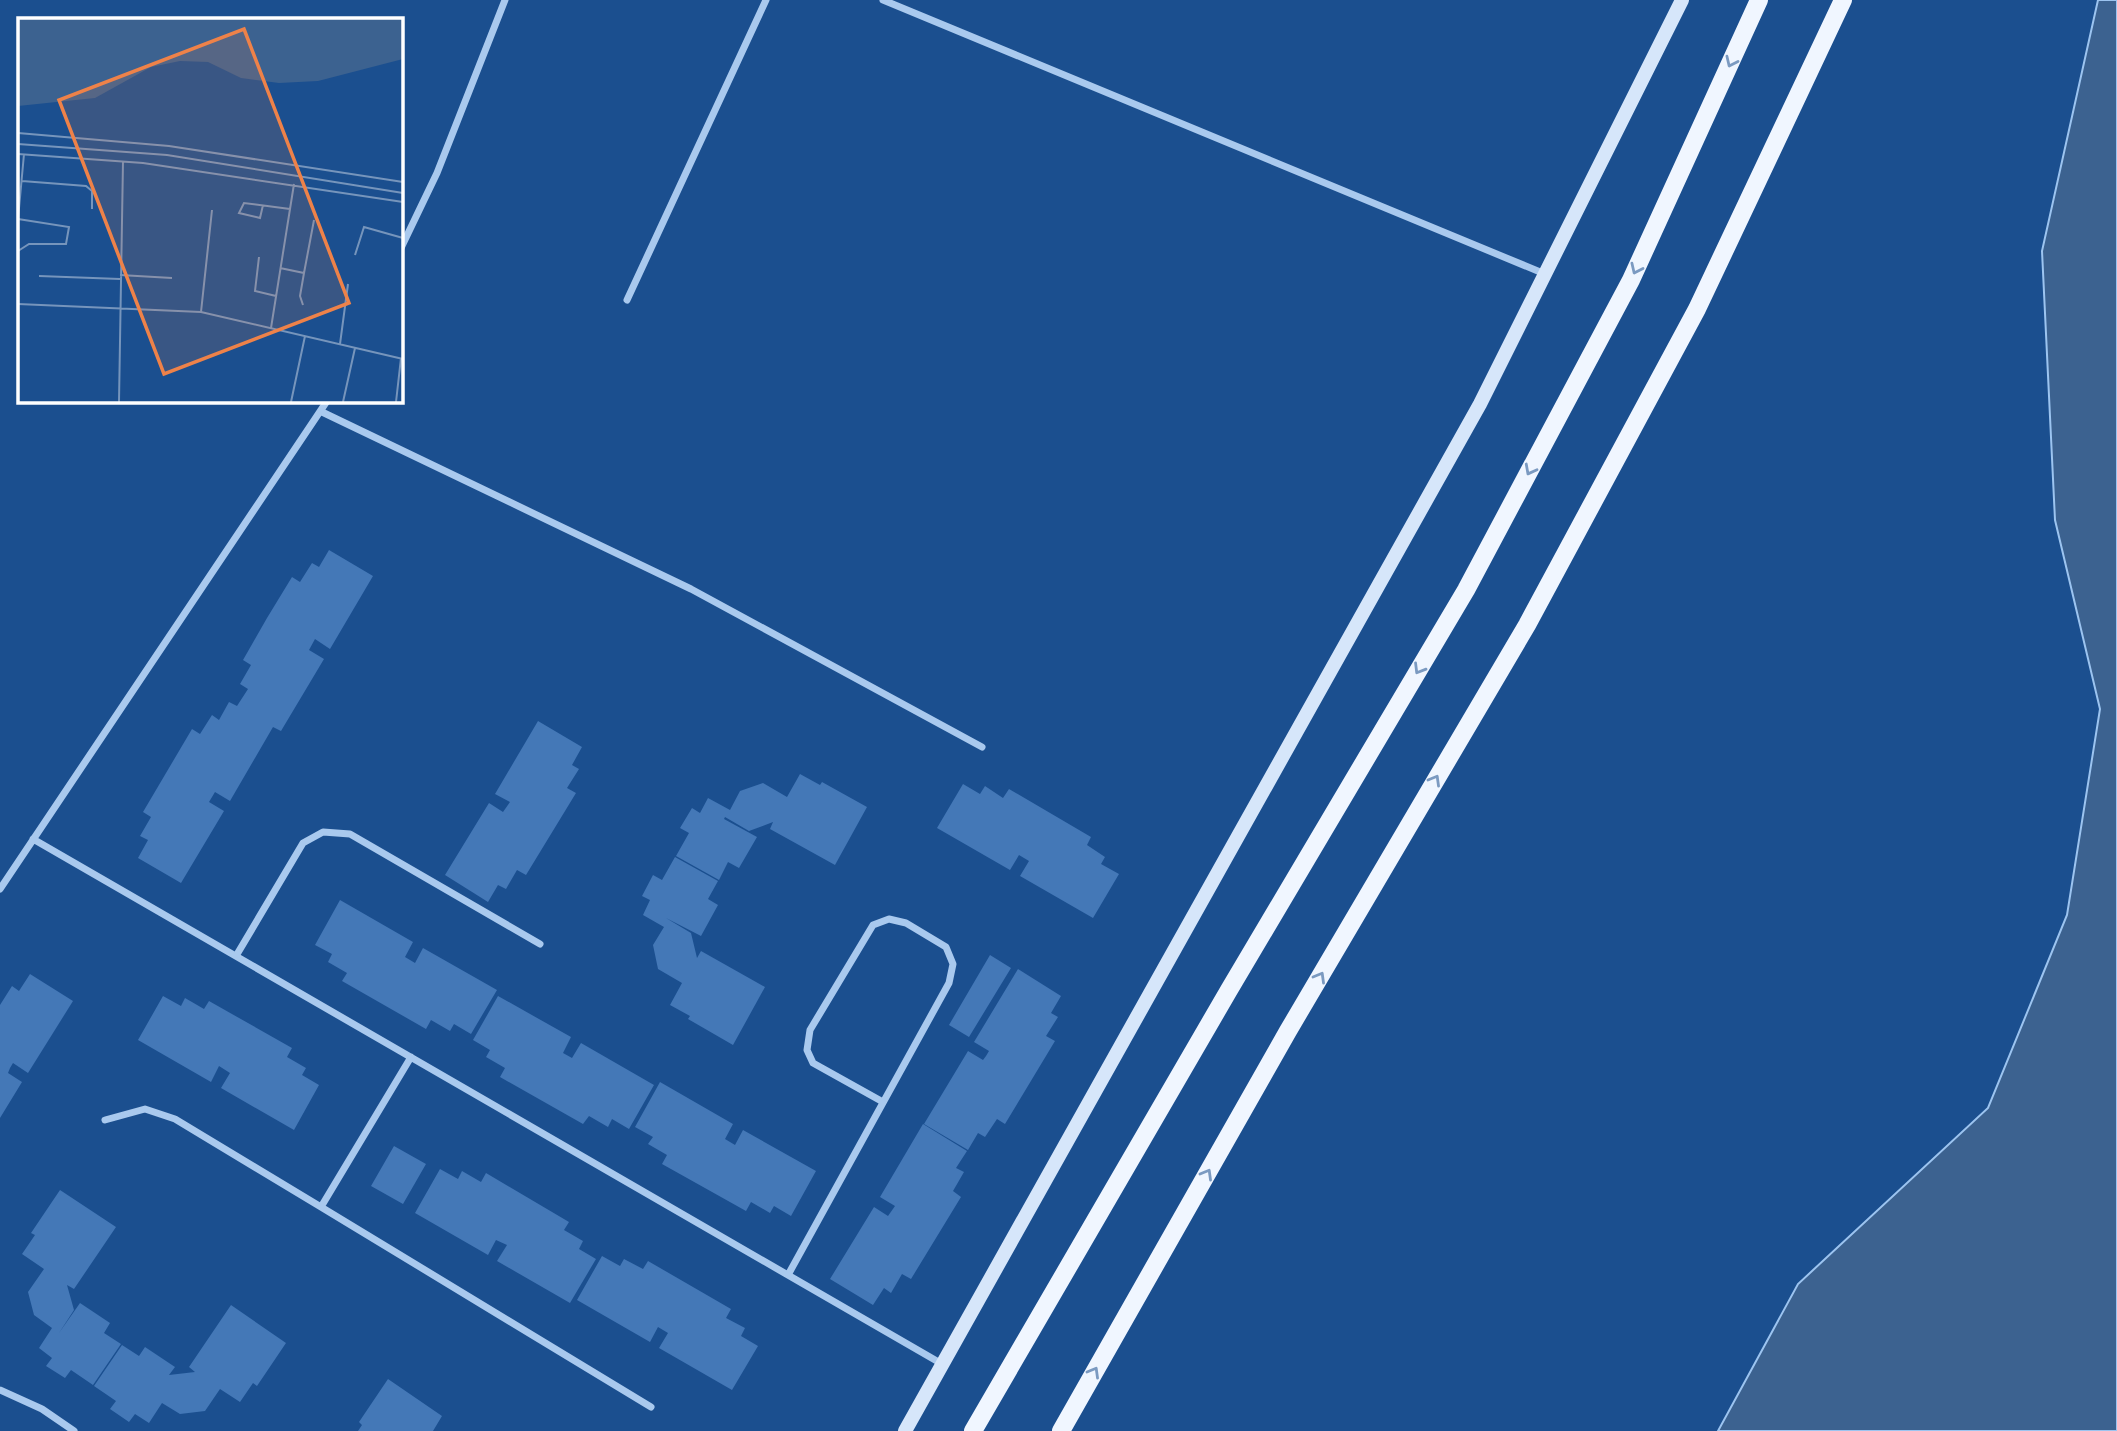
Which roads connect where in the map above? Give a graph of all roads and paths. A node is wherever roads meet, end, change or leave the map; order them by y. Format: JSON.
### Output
{"nodes":[{"id":1,"x":505,"y":0,"type":"edge"},
{"id":2,"x":766,"y":0,"type":"edge"},
{"id":3,"x":883,"y":0,"type":"edge"},
{"id":4,"x":1682,"y":0,"type":"edge"},
{"id":5,"x":1759,"y":0,"type":"edge"},
{"id":6,"x":1843,"y":0,"type":"edge"},
{"id":7,"x":402,"y":246,"type":"edge"},
{"id":8,"x":1546,"y":274,"type":"junction"},
{"id":9,"x":627,"y":300,"type":"dead end"},
{"id":10,"x":326,"y":402,"type":"edge"},
{"id":11,"x":321,"y":412,"type":"junction"},
{"id":12,"x":982,"y":747,"type":"dead end"},
{"id":13,"x":33,"y":839,"type":"junction"},
{"id":14,"x":0,"y":888,"type":"edge"},
{"id":15,"x":540,"y":944,"type":"dead end"},
{"id":16,"x":236,"y":956,"type":"junction"},
{"id":17,"x":411,"y":1057,"type":"junction"},
{"id":18,"x":883,"y":1102,"type":"junction"},
{"id":19,"x":105,"y":1120,"type":"dead end"},
{"id":20,"x":321,"y":1207,"type":"junction"},
{"id":21,"x":788,"y":1275,"type":"junction"},
{"id":22,"x":943,"y":1365,"type":"junction"},
{"id":23,"x":0,"y":1390,"type":"edge"},
{"id":24,"x":651,"y":1407,"type":"dead end"},
{"id":25,"x":74,"y":1431,"type":"edge"},
{"id":26,"x":905,"y":1431,"type":"edge"},
{"id":27,"x":973,"y":1431,"type":"edge"},
{"id":28,"x":1060,"y":1431,"type":"edge"}],
"edges":[{"from":1,"to":7,"type":"street"},
{"from":2,"to":9,"type":"street"},
{"from":3,"to":8,"type":"street"},
{"from":4,"to":8,"type":"street"},
{"from":5,"to":27,"type":"main road","one_way":true},
{"from":28,"to":6,"type":"main road","one_way":true},
{"from":8,"to":22,"type":"street"},
{"from":10,"to":11,"type":"street"},
{"from":11,"to":12,"type":"street"},
{"from":11,"to":13,"type":"street"},
{"from":13,"to":14,"type":"street"},
{"from":13,"to":16,"type":"street"},
{"from":15,"to":16,"type":"street"},
{"from":16,"to":17,"type":"street"},
{"from":17,"to":20,"type":"street"},
{"from":17,"to":21,"type":"street"},
{"from":18,"to":18,"type":"street"},
{"from":18,"to":21,"type":"street"},
{"from":19,"to":20,"type":"street"},
{"from":20,"to":24,"type":"street"},
{"from":21,"to":22,"type":"street"},
{"from":22,"to":26,"type":"street"},
{"from":23,"to":25,"type":"street"}]}
